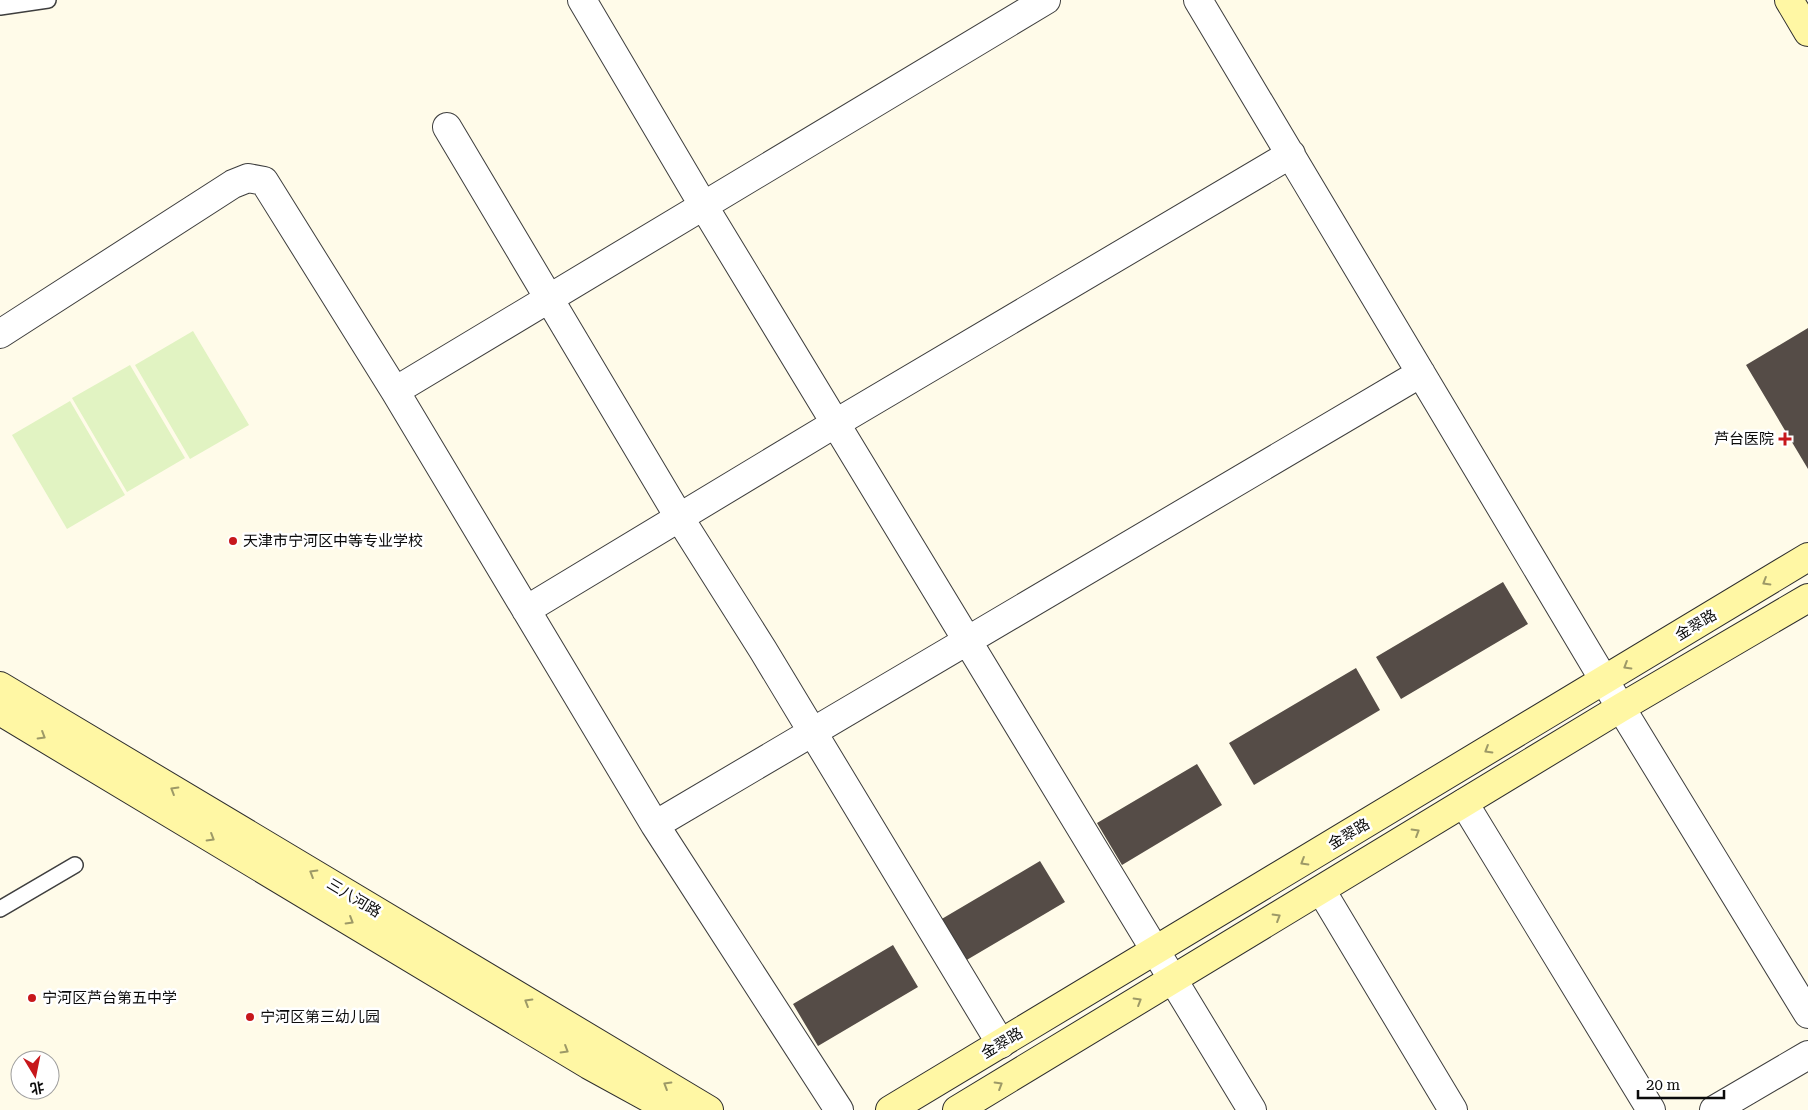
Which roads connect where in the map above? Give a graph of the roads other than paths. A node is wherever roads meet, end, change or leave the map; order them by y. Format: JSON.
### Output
{"nodes":[{"id":1,"x":48,"y":0,"type":"edge"},
{"id":2,"x":582,"y":0,"type":"edge"},
{"id":3,"x":1046,"y":0,"type":"edge"},
{"id":4,"x":1198,"y":0,"type":"edge"},
{"id":5,"x":1788,"y":0,"type":"edge"},
{"id":6,"x":0,"y":7,"type":"edge"},
{"id":7,"x":1808,"y":32,"type":"edge"},
{"id":8,"x":447,"y":127,"type":"dead end"},
{"id":9,"x":1291,"y":154,"type":"junction"},
{"id":10,"x":703,"y":205,"type":"junction"},
{"id":11,"x":550,"y":298,"type":"junction"},
{"id":12,"x":0,"y":334,"type":"edge"},
{"id":13,"x":1422,"y":373,"type":"junction"},
{"id":14,"x":395,"y":391,"type":"junction"},
{"id":15,"x":836,"y":423,"type":"junction"},
{"id":16,"x":679,"y":517,"type":"junction"},
{"id":17,"x":1808,"y":557,"type":"edge"},
{"id":18,"x":1808,"y":598,"type":"edge"},
{"id":19,"x":526,"y":610,"type":"junction"},
{"id":20,"x":968,"y":640,"type":"junction"},
{"id":21,"x":1604,"y":680,"type":"junction"},
{"id":22,"x":0,"y":686,"type":"edge"},
{"id":23,"x":1622,"y":707,"type":"junction"},
{"id":24,"x":0,"y":711,"type":"edge"},
{"id":25,"x":812,"y":733,"type":"junction"},
{"id":26,"x":1464,"y":803,"type":"junction"},
{"id":27,"x":655,"y":825,"type":"junction"},
{"id":28,"x":75,"y":865,"type":"dead end"},
{"id":29,"x":1320,"y":890,"type":"junction"},
{"id":30,"x":0,"y":908,"type":"edge"},
{"id":31,"x":1157,"y":950,"type":"junction"},
{"id":32,"x":1175,"y":979,"type":"junction"},
{"id":33,"x":1808,"y":1014,"type":"edge"},
{"id":34,"x":1001,"y":1044,"type":"junction"},
{"id":35,"x":1808,"y":1054,"type":"edge"},
{"id":36,"x":670,"y":1110,"type":"edge"},
{"id":37,"x":709,"y":1110,"type":"edge"},
{"id":38,"x":839,"y":1110,"type":"edge"},
{"id":39,"x":890,"y":1110,"type":"edge"},
{"id":40,"x":957,"y":1110,"type":"edge"},
{"id":41,"x":1252,"y":1110,"type":"edge"},
{"id":42,"x":1453,"y":1110,"type":"edge"},
{"id":43,"x":1651,"y":1110,"type":"edge"},
{"id":44,"x":1714,"y":1110,"type":"edge"}],
"edges":[{"from":1,"to":6,"type":"lane"},
{"from":2,"to":10,"type":"street"},
{"from":3,"to":10,"type":"street"},
{"from":4,"to":9,"type":"street"},
{"from":5,"to":7,"type":"main road"},
{"from":8,"to":11,"type":"street"},
{"from":9,"to":13,"type":"street"},
{"from":9,"to":15,"type":"street"},
{"from":10,"to":11,"type":"street"},
{"from":10,"to":15,"type":"street"},
{"from":11,"to":14,"type":"street"},
{"from":11,"to":16,"type":"street"},
{"from":12,"to":14,"type":"street"},
{"from":13,"to":20,"type":"street"},
{"from":13,"to":21,"type":"street"},
{"from":14,"to":19,"type":"street"},
{"from":15,"to":16,"type":"street"},
{"from":15,"to":20,"type":"street"},
{"from":16,"to":19,"type":"street"},
{"from":16,"to":25,"type":"street"},
{"from":17,"to":21,"type":"main road","name":"金翠路","one_way":true},
{"from":18,"to":23,"type":"main road"},
{"from":19,"to":27,"type":"street"},
{"from":20,"to":25,"type":"street"},
{"from":20,"to":31,"type":"street"},
{"from":21,"to":23,"type":"street"},
{"from":21,"to":31,"type":"main road","name":"金翠路","one_way":true},
{"from":37,"to":22,"type":"main road","name":"三八河路","one_way":true},
{"from":23,"to":26,"type":"main road"},
{"from":23,"to":33,"type":"street"},
{"from":24,"to":36,"type":"main road","name":"三八河路","one_way":true},
{"from":25,"to":27,"type":"street"},
{"from":25,"to":34,"type":"street"},
{"from":29,"to":26,"type":"main road","one_way":true},
{"from":26,"to":43,"type":"street"},
{"from":27,"to":38,"type":"street"},
{"from":28,"to":30,"type":"lane"},
{"from":32,"to":29,"type":"main road","one_way":true},
{"from":29,"to":42,"type":"street"},
{"from":31,"to":32,"type":"street"},
{"from":31,"to":34,"type":"main road","name":"金翠路"},
{"from":40,"to":32,"type":"main road","one_way":true},
{"from":32,"to":41,"type":"street"},
{"from":34,"to":39,"type":"main road","name":"金翠路"},
{"from":35,"to":44,"type":"street"}]}
